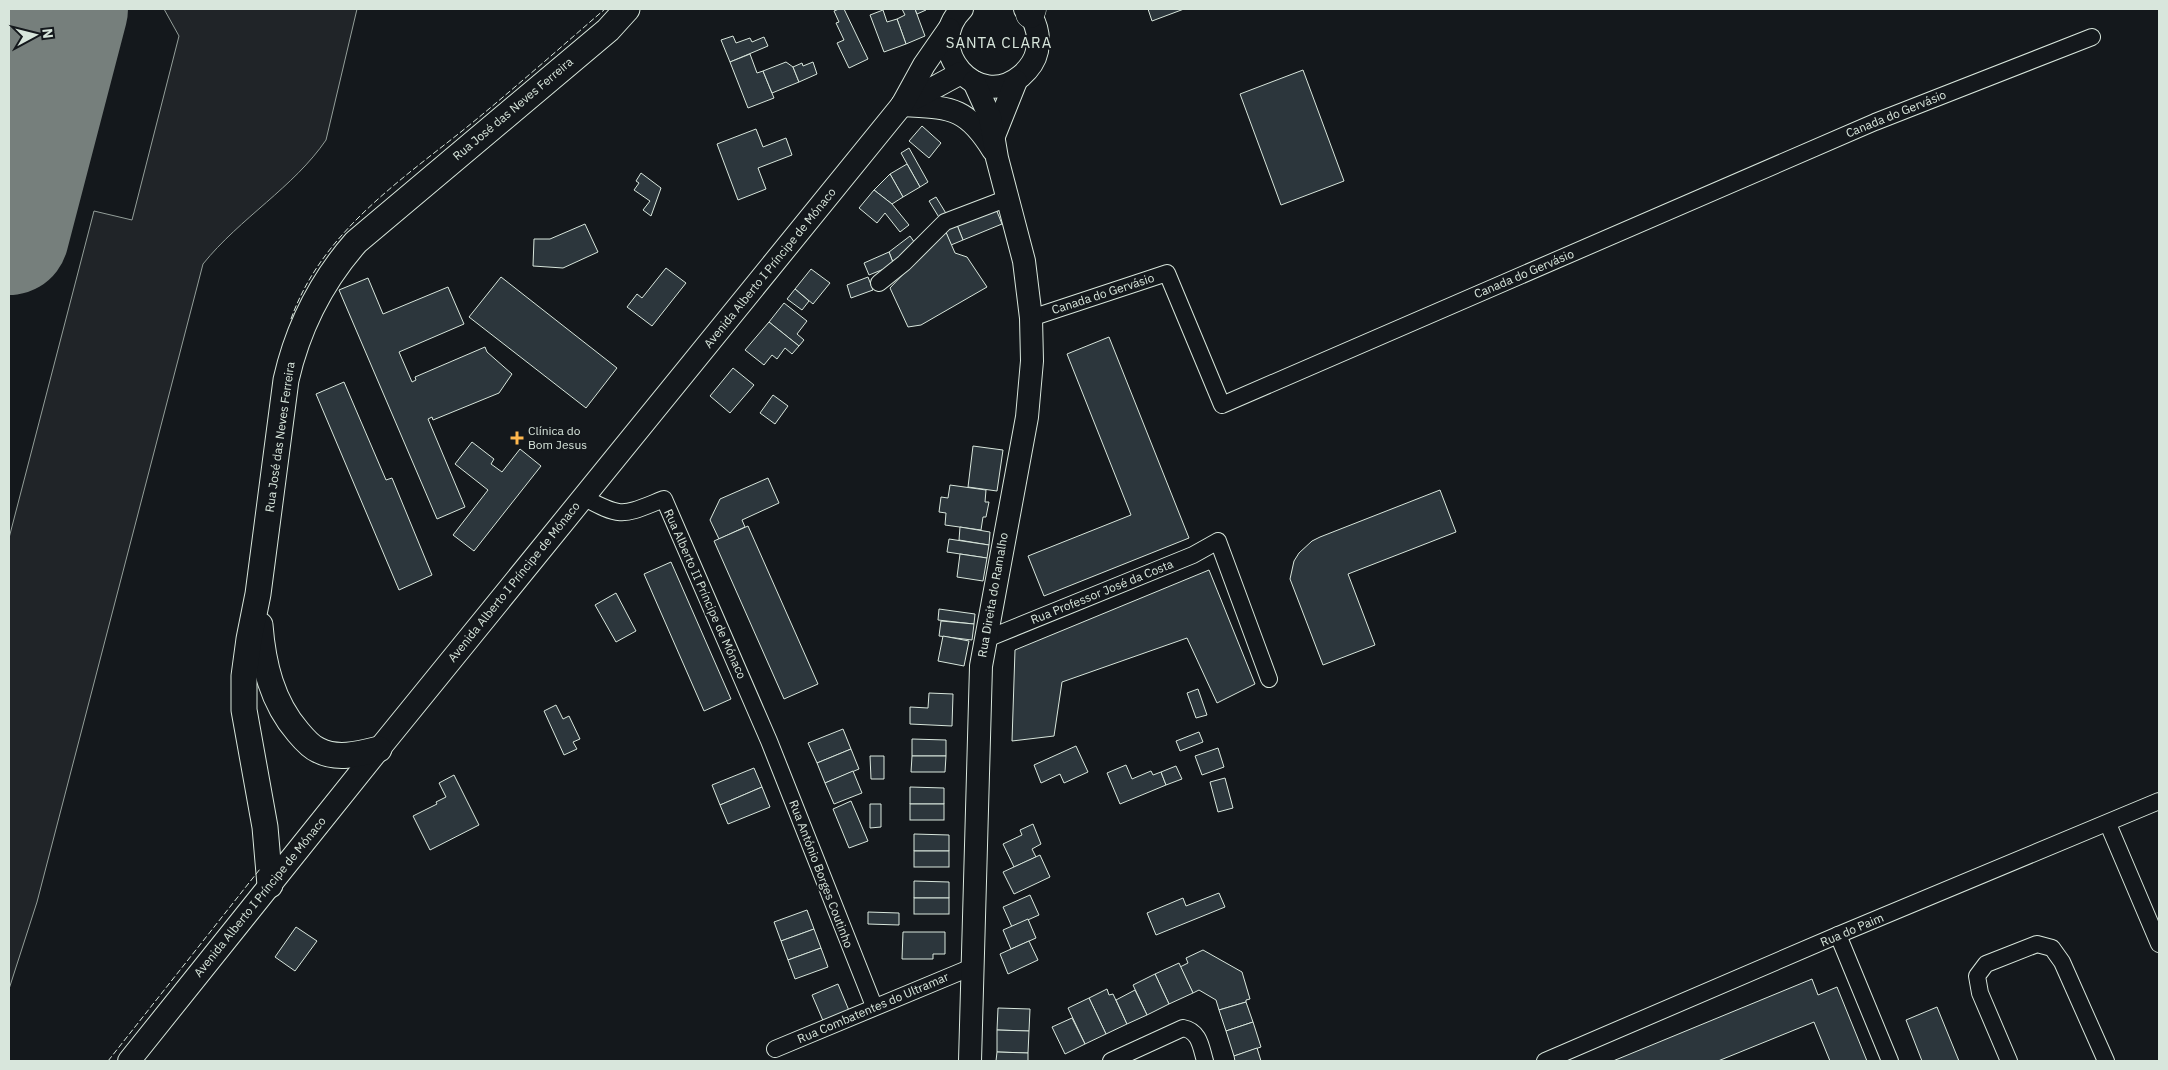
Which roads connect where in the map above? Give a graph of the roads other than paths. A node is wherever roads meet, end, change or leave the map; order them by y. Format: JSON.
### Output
{"nodes":[{"id":1,"x":627,"y":9,"type":"edge"},
{"id":2,"x":962,"y":9,"type":"edge"},
{"id":3,"x":1029,"y":10,"type":"edge"},
{"id":4,"x":950,"y":29,"type":"junction"},
{"id":5,"x":2092,"y":37,"type":"dead end"},
{"id":6,"x":967,"y":77,"type":"junction"},
{"id":7,"x":1016,"y":81,"type":"junction"},
{"id":8,"x":902,"y":105,"type":"junction"},
{"id":9,"x":994,"y":136,"type":"junction"},
{"id":10,"x":997,"y":158,"type":"junction"},
{"id":11,"x":1008,"y":198,"type":"junction"},
{"id":12,"x":879,"y":282,"type":"dead end"},
{"id":13,"x":1031,"y":318,"type":"junction"},
{"id":14,"x":583,"y":497,"type":"junction"},
{"id":15,"x":258,"y":594,"type":"junction"},
{"id":16,"x":984,"y":640,"type":"junction"},
{"id":17,"x":1269,"y":679,"type":"dead end"},
{"id":18,"x":769,"y":741,"type":"joint"},
{"id":19,"x":378,"y":749,"type":"junction"},
{"id":20,"x":2159,"y":801,"type":"edge"},
{"id":21,"x":2108,"y":824,"type":"junction"},
{"id":22,"x":270,"y":885,"type":"junction"},
{"id":23,"x":1838,"y":935,"type":"junction"},
{"id":24,"x":2159,"y":944,"type":"edge"},
{"id":25,"x":972,"y":967,"type":"junction"},
{"id":26,"x":874,"y":1006,"type":"junction"},
{"id":27,"x":775,"y":1049,"type":"dead end"},
{"id":28,"x":1137,"y":1057,"type":"edge"},
{"id":29,"x":129,"y":1061,"type":"edge"},
{"id":30,"x":970,"y":1061,"type":"edge"},
{"id":31,"x":1111,"y":1061,"type":"edge"},
{"id":32,"x":1205,"y":1061,"type":"edge"},
{"id":33,"x":1545,"y":1061,"type":"edge"},
{"id":34,"x":1890,"y":1061,"type":"edge"},
{"id":35,"x":2009,"y":1061,"type":"edge"},
{"id":36,"x":2106,"y":1061,"type":"edge"}],
"edges":[{"from":1,"to":15,"type":"main road","name":"Rua José das Neves Ferreira"},
{"from":2,"to":4,"type":"main road","name":"Avenida Alberto I Príncipe de Mónaco"},
{"from":3,"to":7,"type":"main road","name":"Rua Direita do Ramalho"},
{"from":4,"to":6,"type":"main road","name":"Rua Direita do Ramalho"},
{"from":4,"to":8,"type":"main road","name":"Avenida Alberto I Príncipe de Mónaco"},
{"from":5,"to":13,"type":"street","name":"Canada do Gervásio"},
{"from":6,"to":7,"type":"main road"},
{"from":6,"to":8,"type":"main road","name":"Avenida Alberto I Príncipe de Mónaco"},
{"from":6,"to":9,"type":"main road","name":"Rua Direita do Ramalho"},
{"from":7,"to":9,"type":"main road","name":"Rua Direita do Ramalho"},
{"from":8,"to":10,"type":"main road"},
{"from":8,"to":14,"type":"main road","name":"Avenida Alberto I Príncipe de Mónaco"},
{"from":9,"to":10,"type":"main road","name":"Rua Direita do Ramalho"},
{"from":10,"to":11,"type":"main road","name":"Rua Direita do Ramalho"},
{"from":11,"to":12,"type":"street"},
{"from":11,"to":13,"type":"main road","name":"Rua Direita do Ramalho"},
{"from":13,"to":16,"type":"main road","name":"Rua Direita do Ramalho"},
{"from":14,"to":18,"type":"street","name":"Rua Alberto II Príncipe de Mónaco"},
{"from":14,"to":19,"type":"main road","name":"Avenida Alberto I Príncipe de Mónaco"},
{"from":15,"to":19,"type":"main road"},
{"from":15,"to":22,"type":"main road","name":"Rua José das Neves Ferreira"},
{"from":16,"to":17,"type":"street","name":"Rua Professor José da Costa"},
{"from":16,"to":25,"type":"main road","name":"Rua Direita do Ramalho"},
{"from":18,"to":26,"type":"street","name":"Rua António Borges Coutinho"},
{"from":19,"to":22,"type":"main road","name":"Avenida Alberto I Príncipe de Mónaco"},
{"from":20,"to":21,"type":"street","name":"Rua do Paim"},
{"from":21,"to":23,"type":"street","name":"Rua do Paim"},
{"from":21,"to":24,"type":"street"},
{"from":22,"to":29,"type":"main road","name":"Avenida Alberto I Príncipe de Mónaco"},
{"from":23,"to":33,"type":"street","name":"Rua do Paim"},
{"from":23,"to":34,"type":"street"},
{"from":25,"to":26,"type":"street","name":"Rua Combatentes do Ultramar"},
{"from":25,"to":30,"type":"main road","name":"Rua Direita do Ramalho"},
{"from":26,"to":27,"type":"street","name":"Rua Combatentes do Ultramar"},
{"from":28,"to":31,"type":"street"},
{"from":28,"to":32,"type":"street"},
{"from":35,"to":36,"type":"street"}]}
